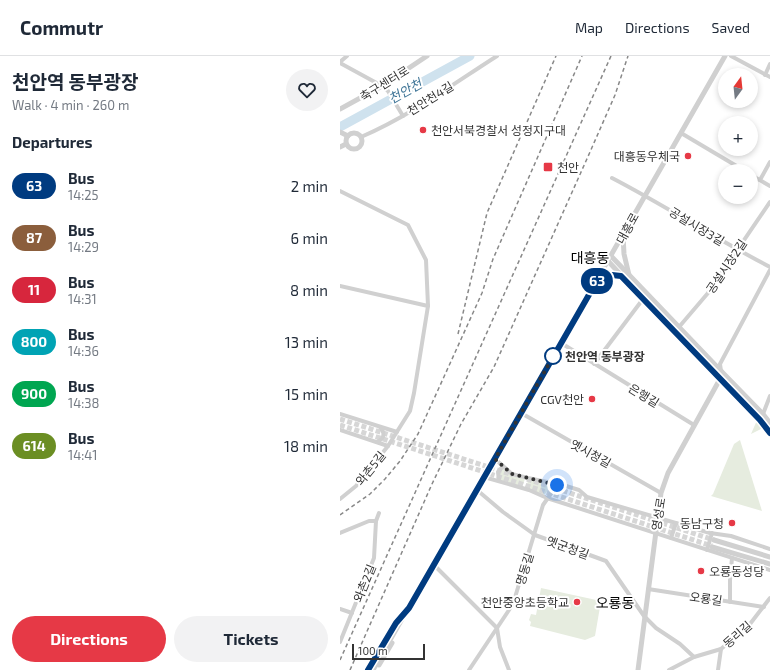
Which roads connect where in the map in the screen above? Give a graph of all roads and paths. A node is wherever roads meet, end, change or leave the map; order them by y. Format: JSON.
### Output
{"nodes":[{"id":1,"x":347,"y":56,"type":"edge"},
{"id":2,"x":427,"y":56,"type":"edge"},
{"id":3,"x":497,"y":56,"type":"edge"},
{"id":4,"x":725,"y":56,"type":"edge"},
{"id":5,"x":731,"y":56,"type":"edge"},
{"id":6,"x":340,"y":63,"type":"edge"},
{"id":7,"x":770,"y":64,"type":"edge"},
{"id":8,"x":765,"y":74,"type":"junction"},
{"id":9,"x":770,"y":77,"type":"edge"},
{"id":10,"x":382,"y":86,"type":"junction"},
{"id":11,"x":340,"y":109,"type":"edge"},
{"id":12,"x":402,"y":116,"type":"junction"},
{"id":13,"x":340,"y":132,"type":"edge"},
{"id":14,"x":681,"y":133,"type":"junction"},
{"id":15,"x":348,"y":136,"type":"junction"},
{"id":16,"x":361,"y":137,"type":"junction"},
{"id":17,"x":346,"y":144,"type":"junction"},
{"id":18,"x":340,"y":147,"type":"edge"},
{"id":19,"x":770,"y":162,"type":"edge"},
{"id":20,"x":733,"y":164,"type":"edge"},
{"id":21,"x":612,"y":178,"type":"dead end"},
{"id":22,"x":760,"y":180,"type":"joint"},
{"id":23,"x":770,"y":186,"type":"edge"},
{"id":24,"x":340,"y":191,"type":"edge"},
{"id":25,"x":645,"y":195,"type":"junction"},
{"id":26,"x":770,"y":202,"type":"edge"},
{"id":27,"x":623,"y":235,"type":"junction"},
{"id":28,"x":737,"y":250,"type":"junction"},
{"id":29,"x":610,"y":258,"type":"junction"},
{"id":30,"x":770,"y":268,"type":"edge"},
{"id":31,"x":621,"y":276,"type":"junction"},
{"id":32,"x":629,"y":276,"type":"junction"},
{"id":33,"x":598,"y":279,"type":"junction"},
{"id":34,"x":340,"y":286,"type":"edge"},
{"id":35,"x":643,"y":298,"type":"junction"},
{"id":36,"x":428,"y":306,"type":"junction"},
{"id":37,"x":679,"y":327,"type":"junction"},
{"id":38,"x":561,"y":343,"type":"junction"},
{"id":39,"x":594,"y":364,"type":"junction"},
{"id":40,"x":721,"y":371,"type":"junction"},
{"id":41,"x":720,"y":379,"type":"junction"},
{"id":42,"x":770,"y":396,"type":"edge"},
{"id":43,"x":768,"y":407,"type":"edge"},
{"id":44,"x":521,"y":413,"type":"junction"},
{"id":45,"x":340,"y":414,"type":"edge"},
{"id":46,"x":763,"y":414,"type":"junction"},
{"id":47,"x":770,"y":423,"type":"edge"},
{"id":48,"x":694,"y":425,"type":"junction"},
{"id":49,"x":380,"y":427,"type":"junction"},
{"id":50,"x":340,"y":430,"type":"edge"},
{"id":51,"x":397,"y":432,"type":"junction"},
{"id":52,"x":770,"y":433,"type":"edge"},
{"id":53,"x":377,"y":442,"type":"junction"},
{"id":54,"x":388,"y":446,"type":"junction"},
{"id":55,"x":495,"y":459,"type":"junction"},
{"id":56,"x":503,"y":466,"type":"junction"},
{"id":57,"x":484,"y":477,"type":"junction"},
{"id":58,"x":499,"y":481,"type":"junction"},
{"id":59,"x":557,"y":485,"type":"junction"},
{"id":60,"x":477,"y":490,"type":"junction"},
{"id":61,"x":661,"y":493,"type":"junction"},
{"id":62,"x":547,"y":498,"type":"junction"},
{"id":63,"x":340,"y":499,"type":"edge"},
{"id":64,"x":379,"y":513,"type":"dead end"},
{"id":65,"x":658,"y":517,"type":"junction"},
{"id":66,"x":376,"y":522,"type":"junction"},
{"id":67,"x":676,"y":522,"type":"junction"},
{"id":68,"x":340,"y":533,"type":"edge"},
{"id":69,"x":655,"y":533,"type":"junction"},
{"id":70,"x":711,"y":533,"type":"junction"},
{"id":71,"x":534,"y":535,"type":"junction"},
{"id":72,"x":671,"y":538,"type":"junction"},
{"id":73,"x":714,"y":540,"type":"tunnel mouth"},
{"id":74,"x":712,"y":546,"type":"tunnel mouth"},
{"id":75,"x":706,"y":549,"type":"junction"},
{"id":76,"x":770,"y":549,"type":"edge"},
{"id":77,"x":770,"y":556,"type":"edge"},
{"id":78,"x":732,"y":558,"type":"junction"},
{"id":79,"x":770,"y":564,"type":"edge"},
{"id":80,"x":434,"y":565,"type":"junction"},
{"id":81,"x":770,"y":570,"type":"edge"},
{"id":82,"x":648,"y":589,"type":"junction"},
{"id":83,"x":770,"y":598,"type":"edge"},
{"id":84,"x":730,"y":602,"type":"junction"},
{"id":85,"x":764,"y":607,"type":"junction"},
{"id":86,"x":409,"y":608,"type":"junction"},
{"id":87,"x":340,"y":609,"type":"edge"},
{"id":88,"x":352,"y":613,"type":"junction"},
{"id":89,"x":644,"y":616,"type":"junction"},
{"id":90,"x":497,"y":628,"type":"junction"},
{"id":91,"x":340,"y":642,"type":"edge"},
{"id":92,"x":721,"y":649,"type":"junction"},
{"id":93,"x":694,"y":657,"type":"junction"},
{"id":94,"x":368,"y":670,"type":"edge"},
{"id":95,"x":373,"y":670,"type":"edge"},
{"id":96,"x":377,"y":670,"type":"edge"},
{"id":97,"x":470,"y":670,"type":"edge"},
{"id":98,"x":508,"y":670,"type":"edge"},
{"id":99,"x":638,"y":670,"type":"edge"},
{"id":100,"x":669,"y":670,"type":"edge"},
{"id":101,"x":718,"y":670,"type":"edge"}],
"edges":[{"from":1,"to":6,"type":"street"},
{"from":2,"to":10,"type":"street","name":"축구센터로"},
{"from":3,"to":12,"type":"street","name":"천안천4길"},
{"from":4,"to":14,"type":"street","name":"대흥로"},
{"from":5,"to":8,"type":"street"},
{"from":6,"to":10,"type":"street"},
{"from":7,"to":8,"type":"street"},
{"from":8,"to":9,"type":"street"},
{"from":10,"to":11,"type":"street","name":"축구센터로"},
{"from":10,"to":12,"type":"street"},
{"from":12,"to":16,"type":"street","name":"천안천4길"},
{"from":13,"to":15,"type":"street"},
{"from":14,"to":20,"type":"street"},
{"from":14,"to":25,"type":"street","name":"대흥로"},
{"from":15,"to":16,"type":"street"},
{"from":15,"to":17,"type":"street"},
{"from":16,"to":17,"type":"street"},
{"from":17,"to":18,"type":"street"},
{"from":19,"to":22,"type":"street"},
{"from":21,"to":25,"type":"street","name":"공설시장3길"},
{"from":22,"to":23,"type":"street"},
{"from":24,"to":36,"type":"street","name":"와촌5길"},
{"from":25,"to":27,"type":"street","name":"대흥로"},
{"from":25,"to":28,"type":"street","name":"공설시장3길"},
{"from":26,"to":28,"type":"street","name":"공설시장2길"},
{"from":27,"to":29,"type":"street","name":"대흥로"},
{"from":27,"to":32,"type":"street"},
{"from":28,"to":30,"type":"street","name":"공설시장3길"},
{"from":28,"to":37,"type":"street","name":"공설시장2길"},
{"from":29,"to":31,"type":"street"},
{"from":29,"to":32,"type":"street"},
{"from":29,"to":33,"type":"street","name":"대흥로"},
{"from":30,"to":40,"type":"street"},
{"from":31,"to":33,"type":"street"},
{"from":31,"to":35,"type":"street"},
{"from":32,"to":37,"type":"street"},
{"from":33,"to":38,"type":"street","name":"대흥로"},
{"from":34,"to":36,"type":"street"},
{"from":35,"to":39,"type":"street"},
{"from":35,"to":41,"type":"street"},
{"from":36,"to":51,"type":"street","name":"와촌5길"},
{"from":37,"to":40,"type":"street"},
{"from":38,"to":39,"type":"street","name":"은행길"},
{"from":38,"to":44,"type":"street","name":"대흥로"},
{"from":39,"to":48,"type":"street","name":"은행길"},
{"from":40,"to":41,"type":"street","name":"영성로"},
{"from":40,"to":46,"type":"street"},
{"from":41,"to":48,"type":"street","name":"영성로"},
{"from":41,"to":52,"type":"street"},
{"from":42,"to":43,"type":"street"},
{"from":43,"to":46,"type":"street"},
{"from":44,"to":55,"type":"street","name":"대흥로"},
{"from":44,"to":61,"type":"street","name":"옛시청길"},
{"from":45,"to":49,"type":"street"},
{"from":46,"to":47,"type":"street"},
{"from":48,"to":61,"type":"street","name":"영성로"},
{"from":49,"to":51,"type":"street"},
{"from":49,"to":53,"type":"street"},
{"from":50,"to":53,"type":"street"},
{"from":51,"to":54,"type":"street","name":"와촌5길"},
{"from":53,"to":54,"type":"street"},
{"from":54,"to":63,"type":"street","name":"와촌5길"},
{"from":55,"to":56,"type":"street"},
{"from":55,"to":57,"type":"street","name":"대흥로"},
{"from":56,"to":58,"type":"street"},
{"from":56,"to":59,"type":"street"},
{"from":57,"to":58,"type":"street"},
{"from":57,"to":60,"type":"street","name":"대흥로"},
{"from":58,"to":62,"type":"street"},
{"from":59,"to":62,"type":"street","name":"명동길"},
{"from":59,"to":65,"type":"street"},
{"from":60,"to":71,"type":"street","name":"옛군청길"},
{"from":60,"to":80,"type":"street","name":"대흥로"},
{"from":61,"to":65,"type":"street","name":"영성로"},
{"from":62,"to":69,"type":"street"},
{"from":62,"to":71,"type":"street","name":"명동길"},
{"from":64,"to":66,"type":"street","name":"와촌2길"},
{"from":65,"to":67,"type":"street"},
{"from":65,"to":69,"type":"street","name":"영성로"},
{"from":66,"to":68,"type":"street"},
{"from":66,"to":88,"type":"street","name":"와촌2길"},
{"from":67,"to":70,"type":"street"},
{"from":67,"to":72,"type":"street"},
{"from":69,"to":72,"type":"street"},
{"from":69,"to":82,"type":"street","name":"영성로"},
{"from":70,"to":75,"type":"street"},
{"from":70,"to":76,"type":"street"},
{"from":71,"to":89,"type":"street","name":"옛군청길"},
{"from":71,"to":90,"type":"street","name":"명동길"},
{"from":72,"to":75,"type":"street"},
{"from":73,"to":77,"type":"street"},
{"from":74,"to":79,"type":"street"},
{"from":75,"to":78,"type":"street"},
{"from":78,"to":81,"type":"street"},
{"from":78,"to":84,"type":"street"},
{"from":80,"to":86,"type":"street","name":"대흥로"},
{"from":80,"to":90,"type":"street"},
{"from":82,"to":84,"type":"street","name":"오룡길"},
{"from":82,"to":89,"type":"street","name":"영성로"},
{"from":83,"to":85,"type":"street","name":"동리길"},
{"from":84,"to":85,"type":"street","name":"오룡길"},
{"from":85,"to":92,"type":"street","name":"동리길"},
{"from":86,"to":94,"type":"street","name":"대흥로"},
{"from":86,"to":95,"type":"street"},
{"from":86,"to":96,"type":"street","name":"대흥로"},
{"from":87,"to":88,"type":"street"},
{"from":88,"to":91,"type":"street","name":"와촌2길"},
{"from":89,"to":93,"type":"street"},
{"from":89,"to":99,"type":"street","name":"영성로"},
{"from":90,"to":97,"type":"street","name":"명동길"},
{"from":90,"to":98,"type":"street"},
{"from":92,"to":93,"type":"street","name":"동리길"},
{"from":92,"to":101,"type":"street"},
{"from":93,"to":100,"type":"street","name":"동리길"}]}
